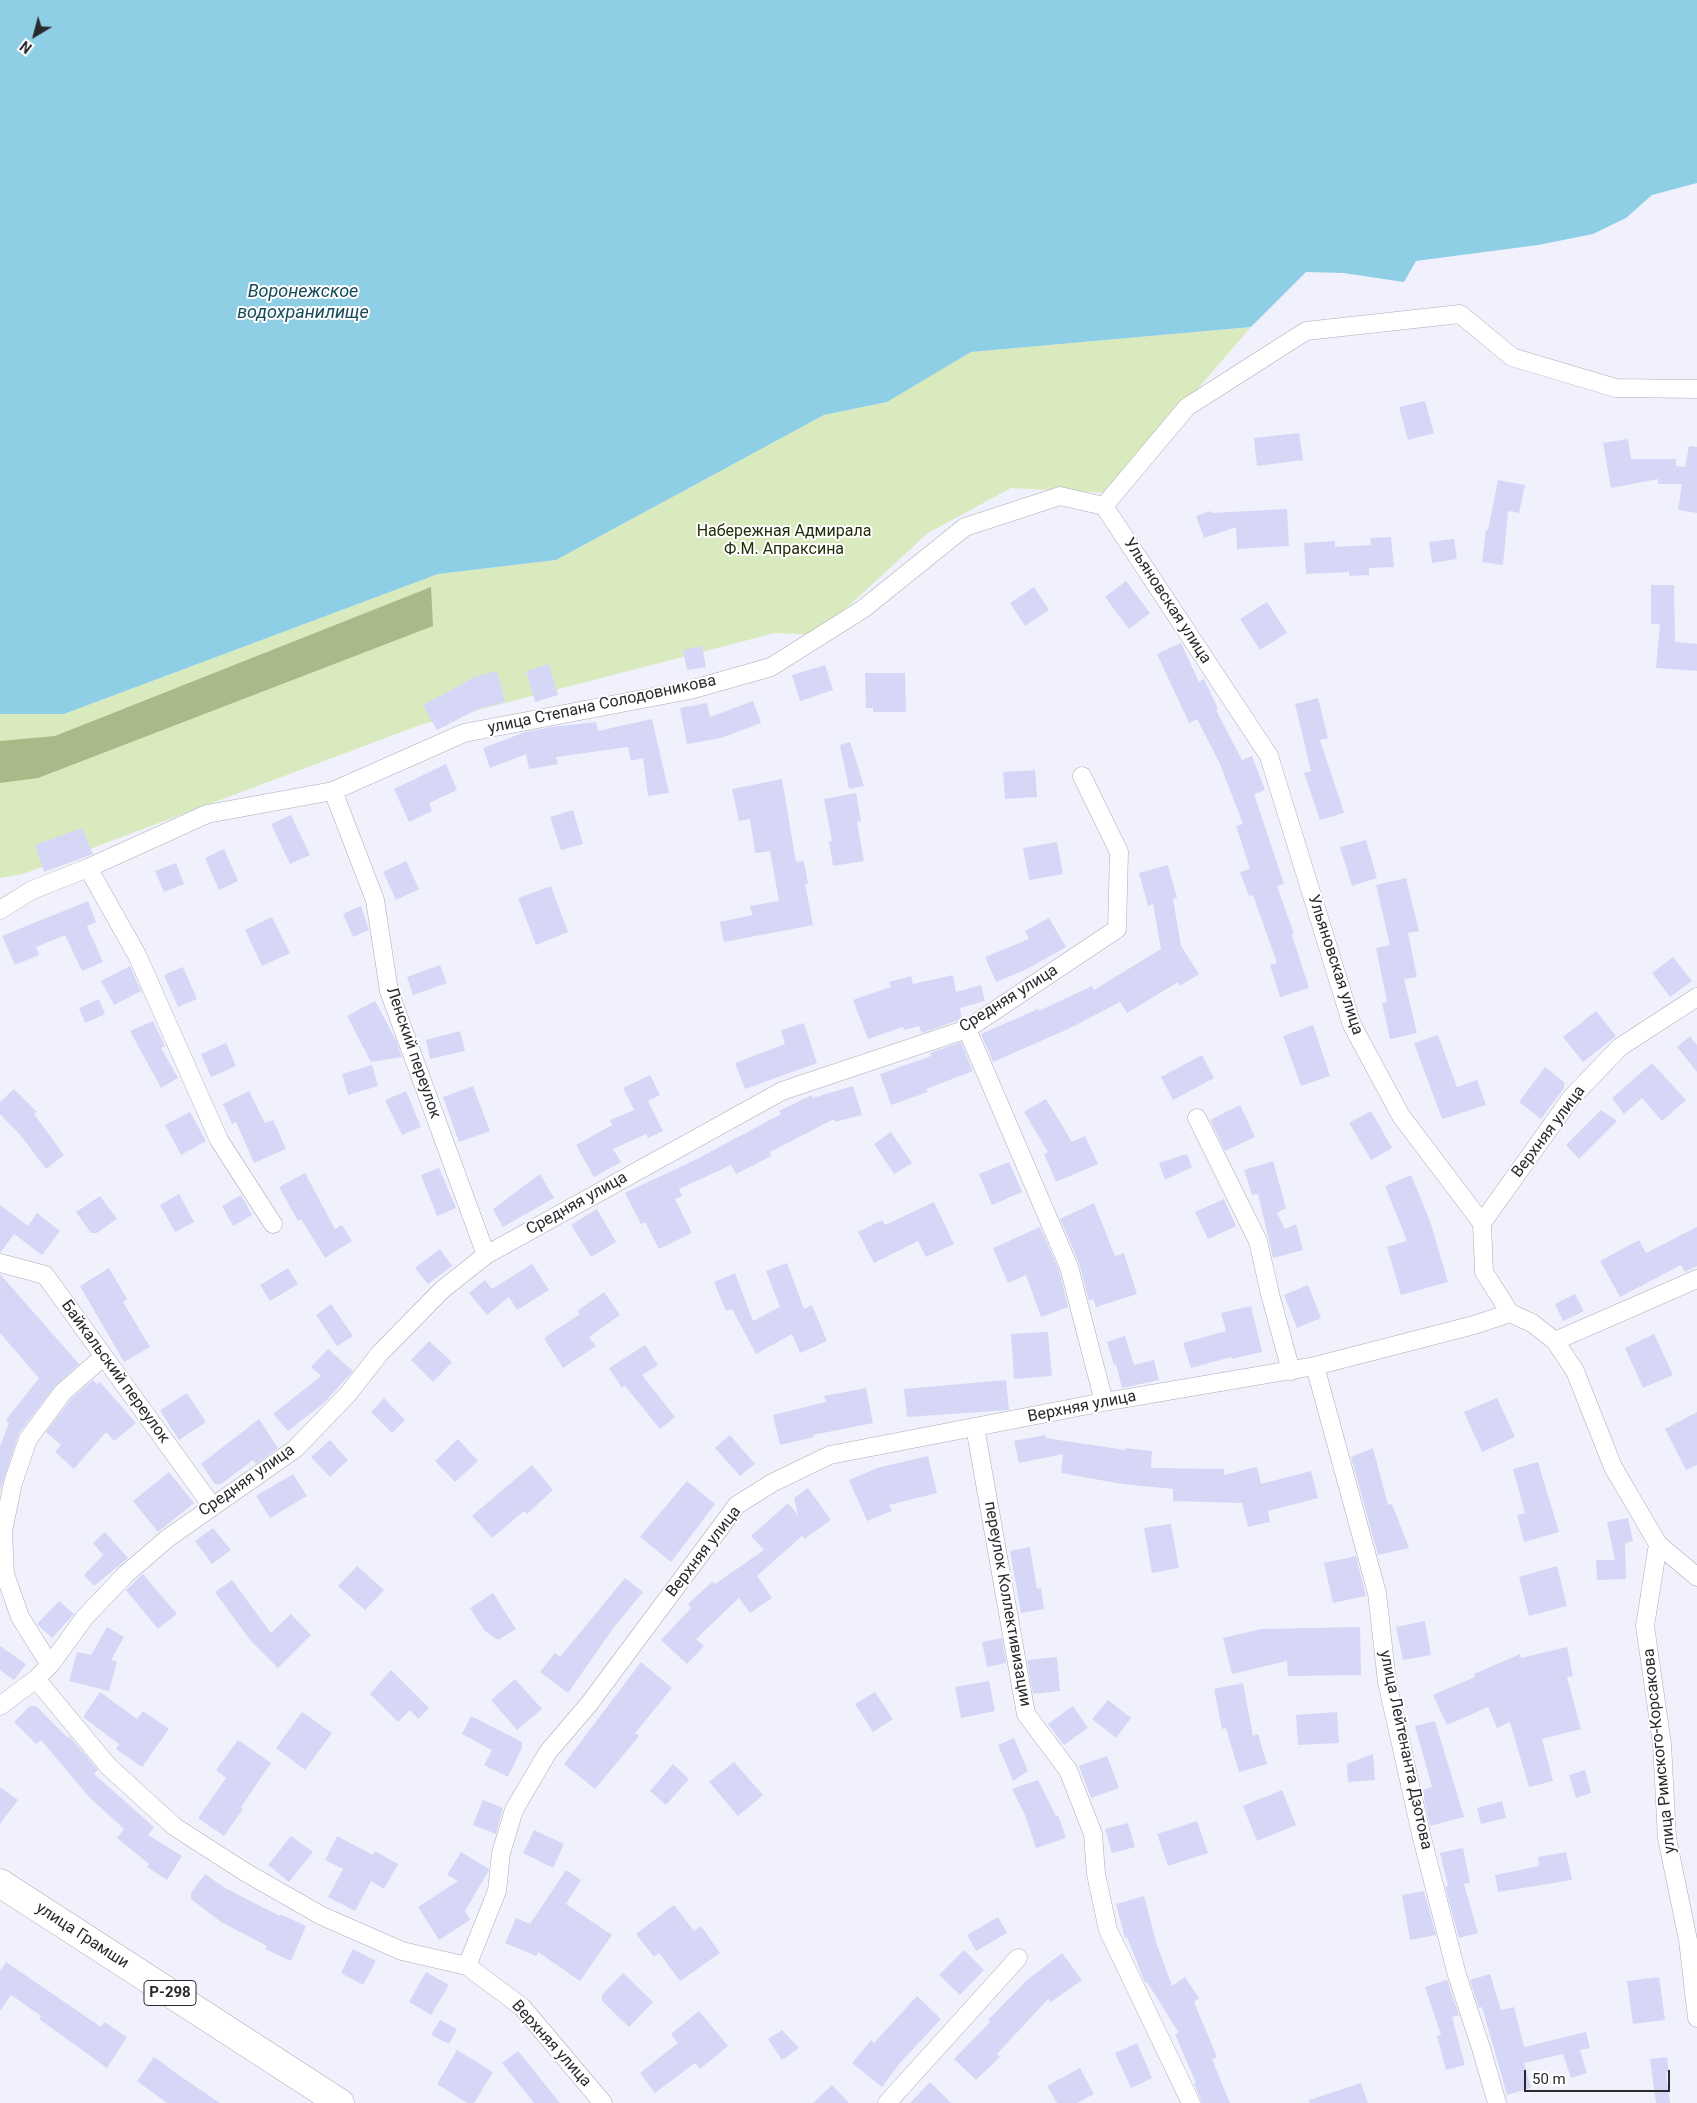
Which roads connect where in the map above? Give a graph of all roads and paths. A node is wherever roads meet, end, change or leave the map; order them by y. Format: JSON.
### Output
{"nodes":[{"id":1,"x":1697,"y":388,"type":"edge"},
{"id":2,"x":1104,"y":506,"type":"junction"},
{"id":3,"x":1082,"y":776,"type":"dead end"},
{"id":4,"x":333,"y":791,"type":"junction"},
{"id":5,"x":88,"y":868,"type":"junction"},
{"id":6,"x":0,"y":910,"type":"edge"},
{"id":7,"x":1697,"y":997,"type":"edge"},
{"id":8,"x":968,"y":1029,"type":"junction"},
{"id":9,"x":1196,"y":1118,"type":"dead end"},
{"id":10,"x":1482,"y":1223,"type":"junction"},
{"id":11,"x":273,"y":1224,"type":"dead end"},
{"id":12,"x":486,"y":1255,"type":"junction"},
{"id":13,"x":0,"y":1262,"type":"edge"},
{"id":14,"x":1697,"y":1279,"type":"edge"},
{"id":15,"x":1510,"y":1313,"type":"junction"},
{"id":16,"x":1555,"y":1341,"type":"junction"},
{"id":17,"x":103,"y":1357,"type":"junction"},
{"id":18,"x":1315,"y":1366,"type":"junction"},
{"id":19,"x":1292,"y":1371,"type":"junction"},
{"id":20,"x":1104,"y":1402,"type":"junction"},
{"id":21,"x":975,"y":1427,"type":"junction"},
{"id":22,"x":212,"y":1506,"type":"junction"},
{"id":23,"x":1658,"y":1544,"type":"junction"},
{"id":24,"x":1697,"y":1577,"type":"edge"},
{"id":25,"x":50,"y":1665,"type":"junction"},
{"id":26,"x":36,"y":1680,"type":"junction"},
{"id":27,"x":0,"y":1706,"type":"edge"},
{"id":28,"x":0,"y":1883,"type":"edge"},
{"id":29,"x":1018,"y":1958,"type":"dead end"},
{"id":30,"x":467,"y":1966,"type":"junction"},
{"id":31,"x":1697,"y":2018,"type":"edge"},
{"id":32,"x":340,"y":2103,"type":"edge"},
{"id":33,"x":603,"y":2103,"type":"edge"},
{"id":34,"x":888,"y":2103,"type":"edge"},
{"id":35,"x":1190,"y":2103,"type":"edge"},
{"id":36,"x":1497,"y":2103,"type":"edge"}],
"edges":[{"from":1,"to":2,"type":"street"},
{"from":2,"to":4,"type":"street","name":"улица Степана Солодовникова"},
{"from":2,"to":10,"type":"street","name":"Ульяновская улица"},
{"from":3,"to":8,"type":"street","name":"Средняя улица"},
{"from":4,"to":5,"type":"street","name":"улица Степана Солодовникова"},
{"from":4,"to":12,"type":"street","name":"Ленский переулок"},
{"from":5,"to":6,"type":"street","name":"улица Степана Солодовникова"},
{"from":5,"to":11,"type":"street"},
{"from":7,"to":10,"type":"street","name":"Верхняя улица"},
{"from":8,"to":12,"type":"street","name":"Средняя улица"},
{"from":8,"to":20,"type":"street"},
{"from":9,"to":19,"type":"street"},
{"from":10,"to":15,"type":"street"},
{"from":12,"to":22,"type":"street","name":"Средняя улица"},
{"from":13,"to":17,"type":"street","name":"Байкальский переулок"},
{"from":14,"to":16,"type":"street"},
{"from":15,"to":16,"type":"street"},
{"from":15,"to":18,"type":"street","name":"Верхняя улица"},
{"from":16,"to":23,"type":"street"},
{"from":17,"to":22,"type":"street","name":"Байкальский переулок"},
{"from":17,"to":25,"type":"street"},
{"from":18,"to":19,"type":"street","name":"Верхняя улица"},
{"from":18,"to":36,"type":"street","name":"улица Лейтенанта Дзотова"},
{"from":19,"to":20,"type":"street","name":"Верхняя улица"},
{"from":20,"to":21,"type":"street","name":"Верхняя улица"},
{"from":21,"to":30,"type":"street","name":"Верхняя улица"},
{"from":21,"to":35,"type":"street","name":"переулок Коллективизации"},
{"from":22,"to":25,"type":"street","name":"Средняя улица"},
{"from":23,"to":24,"type":"street"},
{"from":23,"to":31,"type":"street","name":"улица Римского-Корсакова"},
{"from":25,"to":26,"type":"street","name":"Средняя улица"},
{"from":26,"to":27,"type":"street","name":"Средняя улица"},
{"from":26,"to":30,"type":"street"},
{"from":28,"to":32,"type":"highway","name":"улица Грамши","number":"Р-298"},
{"from":29,"to":34,"type":"street"},
{"from":30,"to":33,"type":"street","name":"Верхняя улица"}]}
